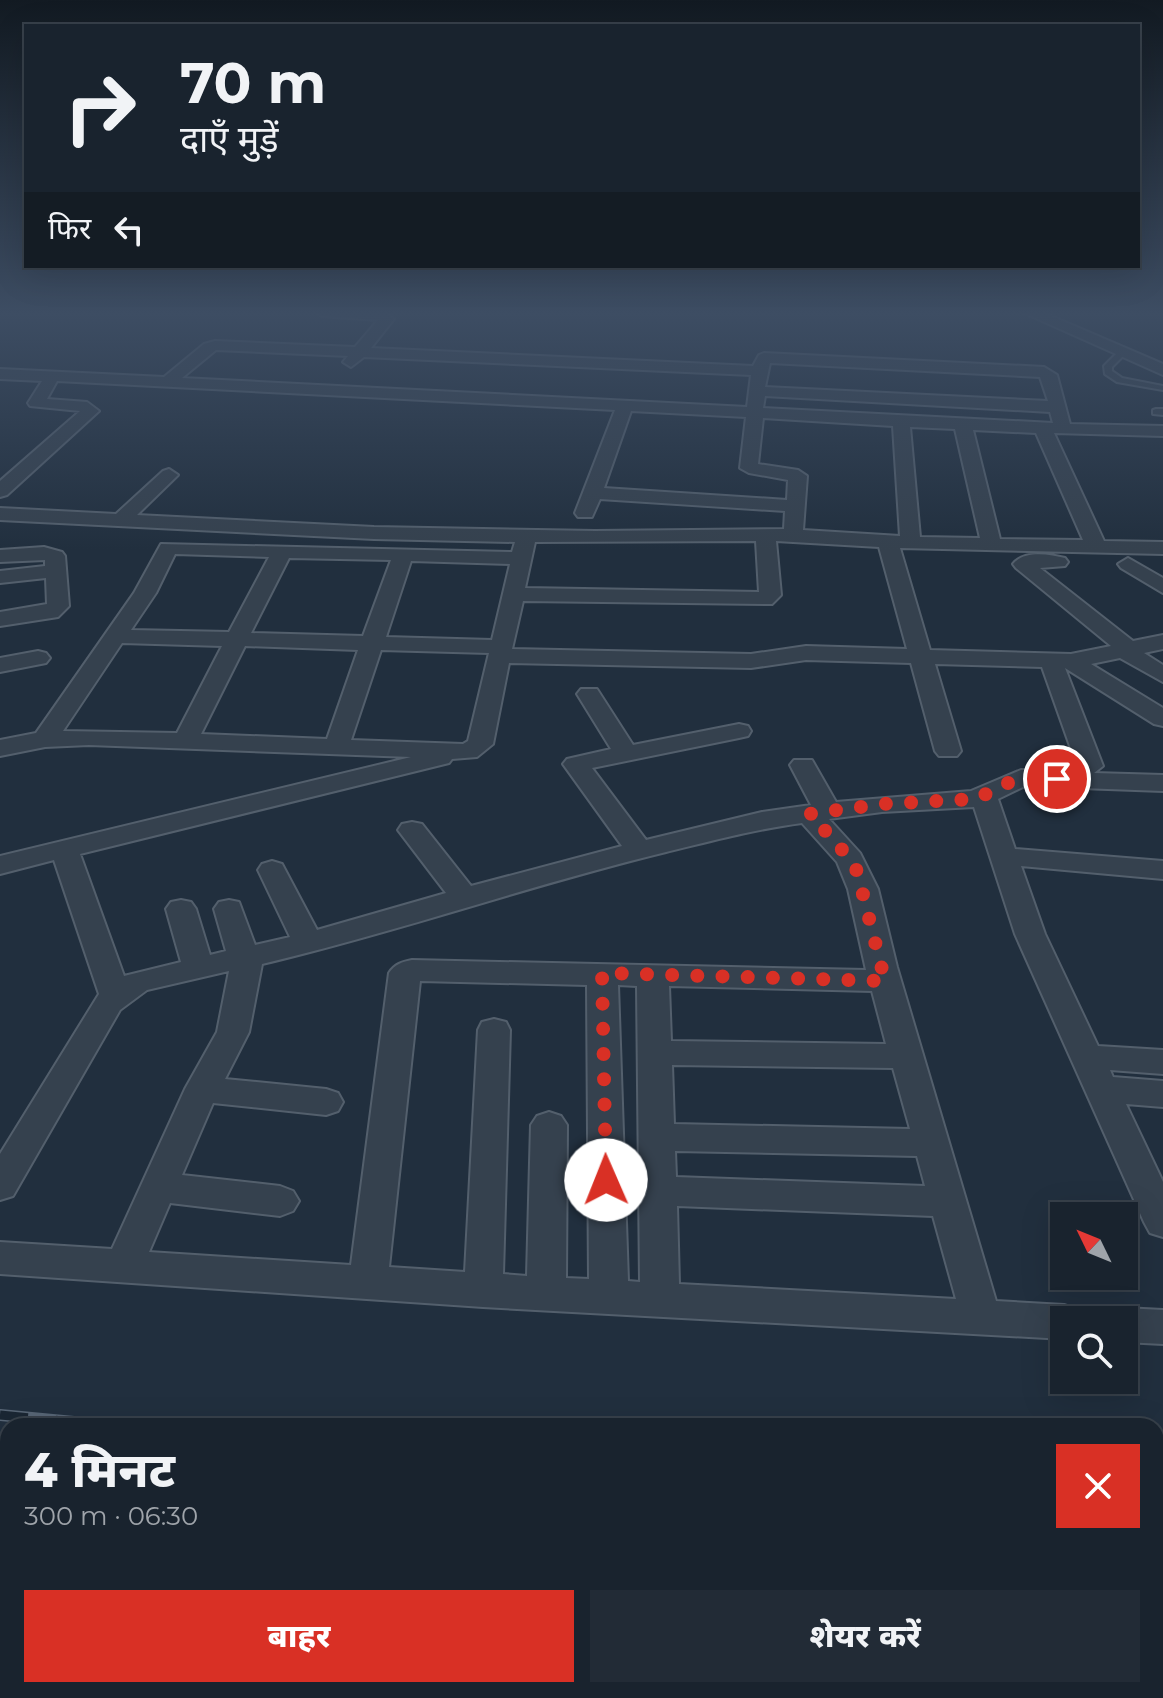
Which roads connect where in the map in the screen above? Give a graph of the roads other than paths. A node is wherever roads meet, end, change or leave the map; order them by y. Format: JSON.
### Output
{"nodes":[{"id":1,"x":43,"y":391,"type":"edge"},
{"id":2,"x":370,"y":391,"type":"edge"},
{"id":3,"x":501,"y":391,"type":"edge"},
{"id":4,"x":652,"y":391,"type":"edge"},
{"id":5,"x":685,"y":391,"type":"edge"},
{"id":6,"x":756,"y":391,"type":"edge"},
{"id":7,"x":760,"y":391,"type":"edge"},
{"id":8,"x":972,"y":391,"type":"edge"},
{"id":9,"x":1053,"y":391,"type":"edge"},
{"id":10,"x":498,"y":398,"type":"junction"},
{"id":11,"x":973,"y":403,"type":"junction"},
{"id":12,"x":625,"y":405,"type":"junction"},
{"id":13,"x":1058,"y":407,"type":"junction"},
{"id":14,"x":754,"y":412,"type":"junction"},
{"id":15,"x":901,"y":421,"type":"junction"},
{"id":16,"x":963,"y":425,"type":"junction"},
{"id":17,"x":1043,"y":429,"type":"junction"},
{"id":18,"x":1063,"y":430,"type":"junction"},
{"id":19,"x":1163,"y":431,"type":"edge"},
{"id":20,"x":169,"y":475,"type":"dead end"},
{"id":21,"x":0,"y":491,"type":"edge"},
{"id":22,"x":592,"y":493,"type":"junction"},
{"id":23,"x":794,"y":506,"type":"junction"},
{"id":24,"x":585,"y":513,"type":"dead end"},
{"id":25,"x":0,"y":514,"type":"edge"},
{"id":26,"x":120,"y":521,"type":"junction"},
{"id":27,"x":766,"y":536,"type":"junction"},
{"id":28,"x":793,"y":536,"type":"junction"},
{"id":29,"x":899,"y":542,"type":"junction"},
{"id":30,"x":991,"y":544,"type":"junction"},
{"id":31,"x":1096,"y":546,"type":"junction"},
{"id":32,"x":524,"y":547,"type":"junction"},
{"id":33,"x":1163,"y":548,"type":"edge"},
{"id":34,"x":282,"y":551,"type":"junction"},
{"id":35,"x":403,"y":554,"type":"junction"},
{"id":36,"x":0,"y":556,"type":"edge"},
{"id":37,"x":1128,"y":564,"type":"junction"},
{"id":38,"x":1163,"y":566,"type":"edge"},
{"id":39,"x":56,"y":571,"type":"junction"},
{"id":40,"x":0,"y":577,"type":"edge"},
{"id":41,"x":1163,"y":587,"type":"edge"},
{"id":42,"x":513,"y":594,"type":"junction"},
{"id":43,"x":0,"y":619,"type":"edge"},
{"id":44,"x":116,"y":636,"type":"junction"},
{"id":45,"x":238,"y":640,"type":"junction"},
{"id":46,"x":1163,"y":642,"type":"edge"},
{"id":47,"x":371,"y":643,"type":"junction"},
{"id":48,"x":1126,"y":650,"type":"junction"},
{"id":49,"x":500,"y":651,"type":"junction"},
{"id":50,"x":38,"y":658,"type":"dead end"},
{"id":51,"x":921,"y":658,"type":"junction"},
{"id":52,"x":1061,"y":661,"type":"junction"},
{"id":53,"x":0,"y":665,"type":"edge"},
{"id":54,"x":1163,"y":675,"type":"edge"},
{"id":55,"x":589,"y":694,"type":"dead end"},
{"id":56,"x":1163,"y":719,"type":"edge"},
{"id":57,"x":739,"y":731,"type":"dead end"},
{"id":58,"x":45,"y":739,"type":"junction"},
{"id":59,"x":185,"y":741,"type":"junction"},
{"id":60,"x":337,"y":745,"type":"junction"},
{"id":61,"x":0,"y":748,"type":"edge"},
{"id":62,"x":948,"y":751,"type":"dead end"},
{"id":63,"x":468,"y":752,"type":"junction"},
{"id":64,"x":626,"y":753,"type":"junction"},
{"id":65,"x":803,"y":765,"type":"dead end"},
{"id":66,"x":1090,"y":766,"type":"dead end"},
{"id":67,"x":1163,"y":783,"type":"edge"},
{"id":68,"x":984,"y":798,"type":"junction"},
{"id":69,"x":818,"y":813,"type":"junction"},
{"id":70,"x":412,"y":830,"type":"dead end"},
{"id":71,"x":64,"y":849,"type":"junction"},
{"id":72,"x":639,"y":850,"type":"junction"},
{"id":73,"x":1002,"y":856,"type":"junction"},
{"id":74,"x":0,"y":865,"type":"edge"},
{"id":75,"x":272,"y":870,"type":"dead end"},
{"id":76,"x":1163,"y":870,"type":"edge"},
{"id":77,"x":464,"y":897,"type":"junction"},
{"id":78,"x":181,"y":909,"type":"dead end"},
{"id":79,"x":229,"y":909,"type":"dead end"},
{"id":80,"x":308,"y":943,"type":"junction"},
{"id":81,"x":246,"y":957,"type":"junction"},
{"id":82,"x":198,"y":967,"type":"junction"},
{"id":83,"x":602,"y":973,"type":"junction"},
{"id":84,"x":653,"y":974,"type":"junction"},
{"id":85,"x":885,"y":981,"type":"junction"},
{"id":86,"x":115,"y":995,"type":"junction"},
{"id":87,"x":494,"y":1030,"type":"dead end"},
{"id":88,"x":655,"y":1053,"type":"junction"},
{"id":89,"x":907,"y":1056,"type":"junction"},
{"id":90,"x":1087,"y":1057,"type":"junction"},
{"id":91,"x":1163,"y":1062,"type":"edge"},
{"id":92,"x":202,"y":1089,"type":"junction"},
{"id":93,"x":1102,"y":1089,"type":"junction"},
{"id":94,"x":1163,"y":1094,"type":"edge"},
{"id":95,"x":326,"y":1102,"type":"dead end"},
{"id":96,"x":549,"y":1125,"type":"dead end"},
{"id":97,"x":657,"y":1137,"type":"junction"},
{"id":98,"x":931,"y":1143,"type":"junction"},
{"id":99,"x":0,"y":1186,"type":"edge"},
{"id":100,"x":158,"y":1187,"type":"junction"},
{"id":101,"x":658,"y":1191,"type":"junction"},
{"id":102,"x":280,"y":1201,"type":"dead end"},
{"id":103,"x":948,"y":1202,"type":"junction"},
{"id":104,"x":1163,"y":1222,"type":"edge"},
{"id":105,"x":0,"y":1258,"type":"edge"},
{"id":106,"x":123,"y":1267,"type":"junction"},
{"id":107,"x":368,"y":1283,"type":"junction"},
{"id":108,"x":483,"y":1290,"type":"junction"},
{"id":109,"x":546,"y":1293,"type":"junction"},
{"id":110,"x":609,"y":1297,"type":"junction"},
{"id":111,"x":660,"y":1300,"type":"junction"},
{"id":112,"x":981,"y":1318,"type":"junction"},
{"id":113,"x":1050,"y":1321,"type":"edge"},
{"id":114,"x":1138,"y":1326,"type":"edge"},
{"id":115,"x":1163,"y":1327,"type":"edge"}],
"edges":[{"from":1,"to":21,"type":"street"},
{"from":2,"to":10,"type":"street"},
{"from":3,"to":10,"type":"street"},
{"from":4,"to":12,"type":"street"},
{"from":5,"to":14,"type":"street"},
{"from":6,"to":14,"type":"street"},
{"from":7,"to":11,"type":"street"},
{"from":8,"to":11,"type":"street"},
{"from":9,"to":13,"type":"street"},
{"from":10,"to":12,"type":"street"},
{"from":11,"to":13,"type":"street"},
{"from":12,"to":22,"type":"street"},
{"from":13,"to":18,"type":"street"},
{"from":14,"to":15,"type":"street"},
{"from":14,"to":23,"type":"street"},
{"from":15,"to":16,"type":"street"},
{"from":15,"to":29,"type":"street"},
{"from":16,"to":17,"type":"street"},
{"from":16,"to":30,"type":"street"},
{"from":17,"to":18,"type":"street"},
{"from":17,"to":31,"type":"street"},
{"from":18,"to":19,"type":"street"},
{"from":20,"to":26,"type":"street"},
{"from":22,"to":23,"type":"street"},
{"from":22,"to":24,"type":"street"},
{"from":23,"to":28,"type":"street"},
{"from":25,"to":26,"type":"street"},
{"from":26,"to":32,"type":"street"},
{"from":27,"to":28,"type":"street"},
{"from":27,"to":32,"type":"street"},
{"from":27,"to":42,"type":"street"},
{"from":28,"to":29,"type":"street"},
{"from":29,"to":30,"type":"street"},
{"from":29,"to":51,"type":"street"},
{"from":30,"to":31,"type":"street"},
{"from":31,"to":33,"type":"street"},
{"from":32,"to":35,"type":"street"},
{"from":32,"to":42,"type":"street"},
{"from":34,"to":35,"type":"street"},
{"from":34,"to":44,"type":"street"},
{"from":34,"to":45,"type":"street"},
{"from":35,"to":47,"type":"street"},
{"from":36,"to":39,"type":"street"},
{"from":37,"to":38,"type":"street"},
{"from":37,"to":41,"type":"street"},
{"from":37,"to":48,"type":"street"},
{"from":39,"to":40,"type":"street"},
{"from":39,"to":43,"type":"street"},
{"from":42,"to":49,"type":"street"},
{"from":44,"to":45,"type":"street"},
{"from":44,"to":58,"type":"street"},
{"from":45,"to":47,"type":"street"},
{"from":45,"to":59,"type":"street"},
{"from":46,"to":48,"type":"street"},
{"from":47,"to":49,"type":"street"},
{"from":47,"to":60,"type":"street"},
{"from":48,"to":52,"type":"street"},
{"from":48,"to":54,"type":"street"},
{"from":49,"to":51,"type":"street"},
{"from":49,"to":63,"type":"street"},
{"from":50,"to":53,"type":"street"},
{"from":51,"to":52,"type":"street"},
{"from":51,"to":62,"type":"street"},
{"from":52,"to":56,"type":"street"},
{"from":52,"to":66,"type":"street"},
{"from":55,"to":64,"type":"street"},
{"from":57,"to":64,"type":"street"},
{"from":58,"to":59,"type":"street"},
{"from":58,"to":61,"type":"street"},
{"from":59,"to":60,"type":"street"},
{"from":60,"to":63,"type":"street"},
{"from":63,"to":71,"type":"street"},
{"from":64,"to":72,"type":"street"},
{"from":65,"to":69,"type":"street"},
{"from":67,"to":68,"type":"street"},
{"from":68,"to":69,"type":"street"},
{"from":68,"to":73,"type":"street"},
{"from":69,"to":72,"type":"street"},
{"from":69,"to":85,"type":"street"},
{"from":70,"to":77,"type":"street"},
{"from":71,"to":74,"type":"street"},
{"from":71,"to":86,"type":"street"},
{"from":72,"to":77,"type":"street"},
{"from":73,"to":76,"type":"street"},
{"from":73,"to":90,"type":"street"},
{"from":75,"to":80,"type":"street"},
{"from":77,"to":80,"type":"street"},
{"from":78,"to":82,"type":"street"},
{"from":79,"to":81,"type":"street"},
{"from":80,"to":81,"type":"street"},
{"from":81,"to":82,"type":"street"},
{"from":81,"to":92,"type":"street"},
{"from":82,"to":86,"type":"street"},
{"from":83,"to":84,"type":"street"},
{"from":83,"to":107,"type":"street"},
{"from":83,"to":110,"type":"street"},
{"from":84,"to":85,"type":"street"},
{"from":84,"to":88,"type":"street"},
{"from":85,"to":89,"type":"street"},
{"from":86,"to":99,"type":"street"},
{"from":87,"to":108,"type":"street"},
{"from":88,"to":89,"type":"street"},
{"from":88,"to":97,"type":"street"},
{"from":89,"to":98,"type":"street"},
{"from":90,"to":91,"type":"street"},
{"from":90,"to":93,"type":"street"},
{"from":92,"to":95,"type":"street"},
{"from":92,"to":100,"type":"street"},
{"from":93,"to":94,"type":"street"},
{"from":93,"to":104,"type":"street"},
{"from":96,"to":109,"type":"street"},
{"from":97,"to":98,"type":"street"},
{"from":97,"to":101,"type":"street"},
{"from":98,"to":103,"type":"street"},
{"from":100,"to":102,"type":"street"},
{"from":100,"to":106,"type":"street"},
{"from":101,"to":103,"type":"street"},
{"from":101,"to":111,"type":"street"},
{"from":103,"to":112,"type":"street"},
{"from":105,"to":106,"type":"street"},
{"from":106,"to":107,"type":"street"},
{"from":107,"to":108,"type":"street"},
{"from":108,"to":109,"type":"street"},
{"from":109,"to":110,"type":"street"},
{"from":110,"to":111,"type":"street"},
{"from":111,"to":112,"type":"street"},
{"from":112,"to":113,"type":"street"},
{"from":114,"to":115,"type":"street"}]}
